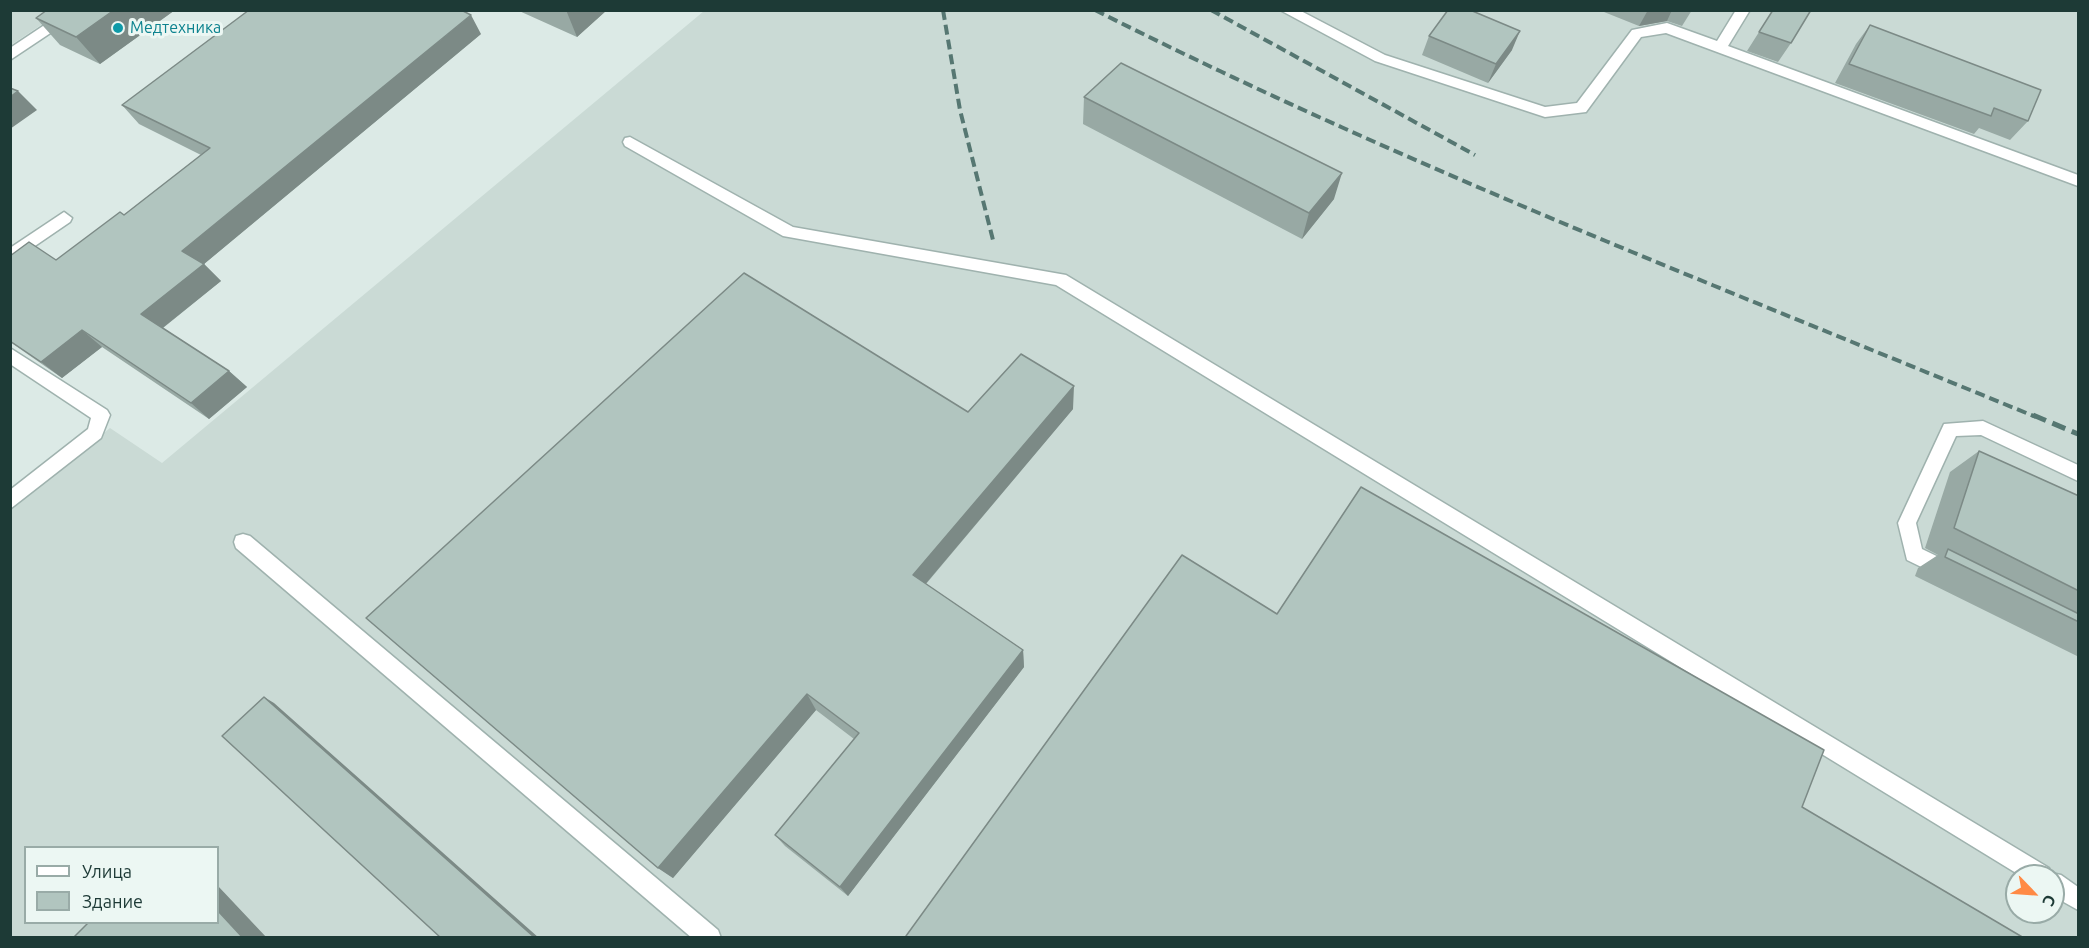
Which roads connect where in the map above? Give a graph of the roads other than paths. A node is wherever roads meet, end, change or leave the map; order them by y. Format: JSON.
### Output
{"nodes":[{"id":1,"x":78,"y":10,"type":"edge"},
{"id":2,"x":1287,"y":10,"type":"edge"},
{"id":3,"x":1743,"y":10,"type":"edge"},
{"id":4,"x":1720,"y":48,"type":"junction"},
{"id":5,"x":10,"y":55,"type":"edge"},
{"id":6,"x":630,"y":142,"type":"dead end"},
{"id":7,"x":2079,"y":180,"type":"edge"},
{"id":8,"x":64,"y":218,"type":"dead end"},
{"id":9,"x":10,"y":257,"type":"edge"},
{"id":10,"x":10,"y":356,"type":"edge"},
{"id":11,"x":2079,"y":473,"type":"edge"},
{"id":12,"x":10,"y":501,"type":"edge"},
{"id":13,"x":243,"y":542,"type":"dead end"},
{"id":14,"x":1966,"y":580,"type":"edge"},
{"id":15,"x":2021,"y":864,"type":"edge"},
{"id":16,"x":2065,"y":890,"type":"edge"},
{"id":17,"x":2079,"y":899,"type":"edge"},
{"id":18,"x":710,"y":938,"type":"edge"}],
"edges":[{"from":1,"to":5,"type":"street"},
{"from":2,"to":4,"type":"street"},
{"from":3,"to":4,"type":"street"},
{"from":4,"to":7,"type":"street"},
{"from":6,"to":15,"type":"street"},
{"from":8,"to":9,"type":"street"},
{"from":10,"to":12,"type":"street"},
{"from":11,"to":14,"type":"street"},
{"from":13,"to":18,"type":"street"},
{"from":16,"to":17,"type":"street"}]}
